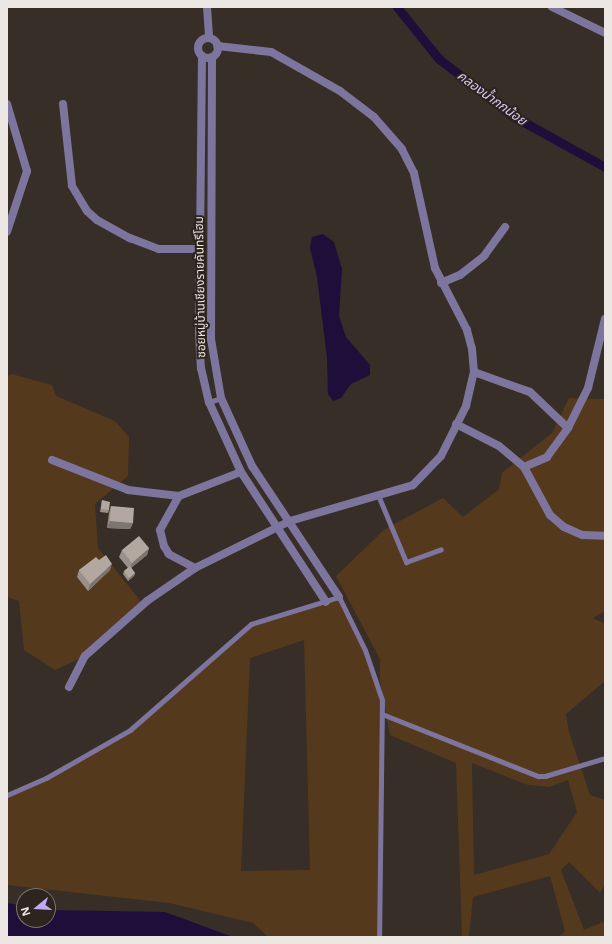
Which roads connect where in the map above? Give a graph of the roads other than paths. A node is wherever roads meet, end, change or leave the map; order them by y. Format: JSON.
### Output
{"nodes":[{"id":1,"x":207,"y":7,"type":"edge"},
{"id":2,"x":552,"y":7,"type":"edge"},
{"id":3,"x":605,"y":33,"type":"edge"},
{"id":4,"x":209,"y":38,"type":"junction"},
{"id":5,"x":218,"y":46,"type":"junction"},
{"id":6,"x":202,"y":56,"type":"junction"},
{"id":7,"x":212,"y":57,"type":"junction"},
{"id":8,"x":7,"y":104,"type":"edge"},
{"id":9,"x":64,"y":104,"type":"dead end"},
{"id":10,"x":202,"y":154,"type":"junction"},
{"id":11,"x":212,"y":155,"type":"junction"},
{"id":12,"x":504,"y":226,"type":"dead end"},
{"id":13,"x":7,"y":232,"type":"edge"},
{"id":14,"x":200,"y":249,"type":"junction"},
{"id":15,"x":441,"y":283,"type":"junction"},
{"id":16,"x":605,"y":319,"type":"edge"},
{"id":17,"x":198,"y":332,"type":"junction"},
{"id":18,"x":211,"y":332,"type":"junction"},
{"id":19,"x":474,"y":372,"type":"junction"},
{"id":20,"x":221,"y":398,"type":"junction"},
{"id":21,"x":209,"y":402,"type":"junction"},
{"id":22,"x":456,"y":424,"type":"junction"},
{"id":23,"x":568,"y":428,"type":"junction"},
{"id":24,"x":52,"y":460,"type":"dead end"},
{"id":25,"x":252,"y":466,"type":"junction"},
{"id":26,"x":524,"y":466,"type":"junction"},
{"id":27,"x":241,"y":472,"type":"junction"},
{"id":28,"x":378,"y":495,"type":"junction"},
{"id":29,"x":179,"y":496,"type":"junction"},
{"id":30,"x":290,"y":521,"type":"junction"},
{"id":31,"x":278,"y":528,"type":"junction"},
{"id":32,"x":605,"y":536,"type":"edge"},
{"id":33,"x":441,"y":549,"type":"dead end"},
{"id":34,"x":195,"y":568,"type":"junction"},
{"id":35,"x":339,"y":597,"type":"junction"},
{"id":36,"x":326,"y":602,"type":"junction"},
{"id":37,"x":69,"y":686,"type":"dead end"},
{"id":38,"x":382,"y":714,"type":"junction"},
{"id":39,"x":605,"y":758,"type":"edge"},
{"id":40,"x":7,"y":795,"type":"edge"},
{"id":41,"x":379,"y":937,"type":"edge"}],
"edges":[{"from":1,"to":4,"type":"street"},
{"from":2,"to":3,"type":"street"},
{"from":4,"to":5,"type":"street"},
{"from":4,"to":6,"type":"street"},
{"from":5,"to":7,"type":"street"},
{"from":5,"to":15,"type":"street"},
{"from":6,"to":7,"type":"street"},
{"from":6,"to":10,"type":"street"},
{"from":7,"to":11,"type":"street","name":"ซอยหมู่บ้านเชียงรายคันทรีโฮม"},
{"from":8,"to":13,"type":"street"},
{"from":9,"to":14,"type":"street"},
{"from":10,"to":11,"type":"lane"},
{"from":10,"to":14,"type":"street"},
{"from":11,"to":18,"type":"street","name":"ซอยหมู่บ้านเชียงรายคันทรีโฮม"},
{"from":12,"to":15,"type":"street"},
{"from":14,"to":17,"type":"street"},
{"from":15,"to":19,"type":"street"},
{"from":16,"to":23,"type":"street"},
{"from":17,"to":18,"type":"lane"},
{"from":17,"to":21,"type":"street"},
{"from":18,"to":20,"type":"street","name":"ซอยหมู่บ้านเชียงรายคันทรีโฮม"},
{"from":19,"to":22,"type":"street"},
{"from":19,"to":23,"type":"street"},
{"from":20,"to":21,"type":"lane"},
{"from":20,"to":25,"type":"street","name":"ซอยหมู่บ้านเชียงรายคันทรีโฮม"},
{"from":21,"to":27,"type":"street"},
{"from":22,"to":26,"type":"street"},
{"from":22,"to":28,"type":"street"},
{"from":23,"to":26,"type":"street"},
{"from":24,"to":29,"type":"street"},
{"from":25,"to":27,"type":"lane"},
{"from":25,"to":30,"type":"street","name":"ซอยหมู่บ้านเชียงรายคันทรีโฮม"},
{"from":26,"to":32,"type":"street"},
{"from":27,"to":29,"type":"street"},
{"from":27,"to":31,"type":"street"},
{"from":28,"to":30,"type":"street"},
{"from":28,"to":33,"type":"lane"},
{"from":29,"to":34,"type":"street"},
{"from":30,"to":31,"type":"street"},
{"from":30,"to":35,"type":"street","name":"ซอยหมู่บ้านเชียงรายคันทรีโฮม"},
{"from":31,"to":34,"type":"street"},
{"from":31,"to":36,"type":"street"},
{"from":34,"to":37,"type":"street"},
{"from":35,"to":36,"type":"lane"},
{"from":35,"to":38,"type":"lane"},
{"from":36,"to":40,"type":"lane"},
{"from":38,"to":39,"type":"lane"},
{"from":38,"to":41,"type":"lane"}]}
